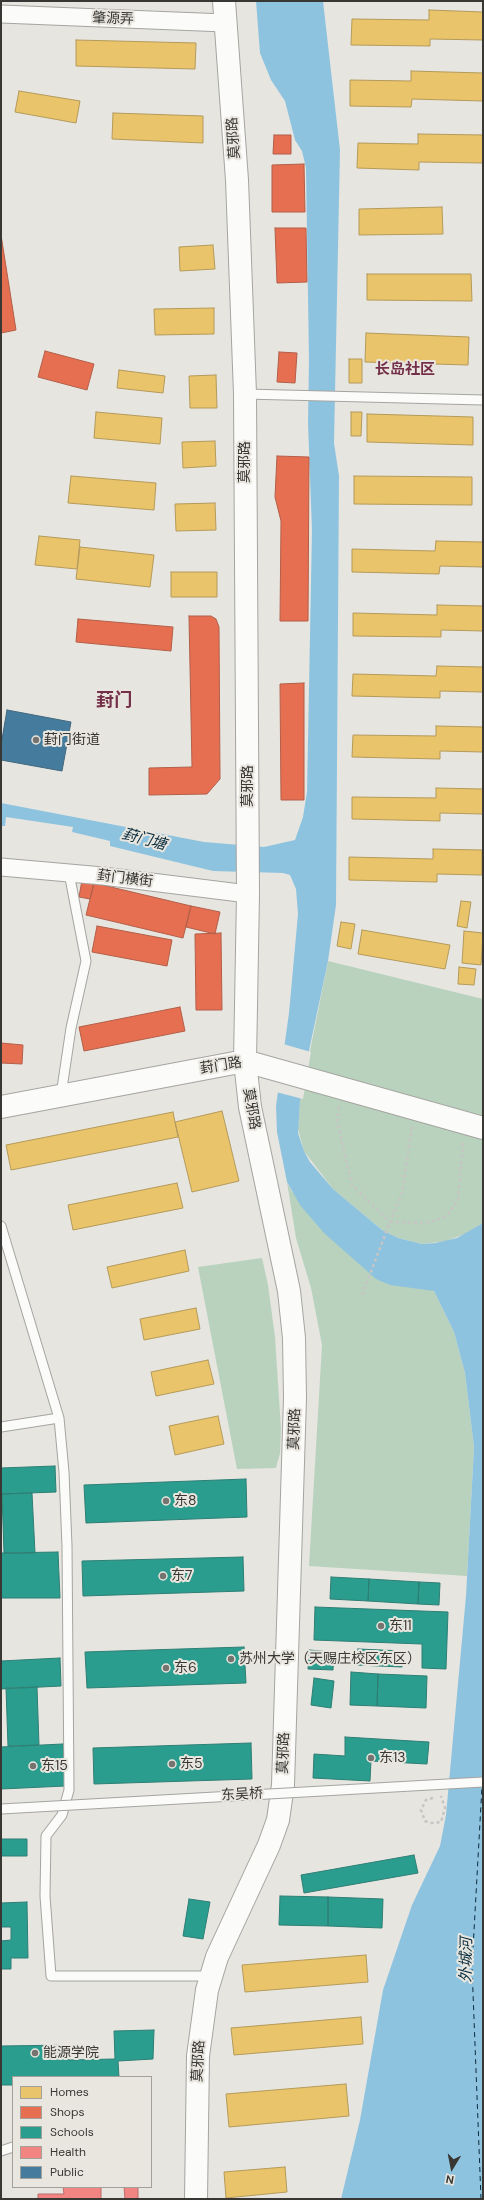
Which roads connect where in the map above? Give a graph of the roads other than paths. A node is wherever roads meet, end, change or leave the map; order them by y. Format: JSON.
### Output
{"nodes":[{"id":1,"x":224,"y":1,"type":"edge"},
{"id":2,"x":1,"y":14,"type":"edge"},
{"id":3,"x":225,"y":23,"type":"junction"},
{"id":4,"x":245,"y":394,"type":"junction"},
{"id":5,"x":483,"y":400,"type":"edge"},
{"id":6,"x":1,"y":867,"type":"edge"},
{"id":7,"x":69,"y":873,"type":"junction"},
{"id":8,"x":248,"y":888,"type":"junction"},
{"id":9,"x":245,"y":1061,"type":"junction"},
{"id":10,"x":61,"y":1097,"type":"junction"},
{"id":11,"x":1,"y":1107,"type":"edge"},
{"id":12,"x":474,"y":1125,"type":"edge"},
{"id":13,"x":1,"y":1226,"type":"edge"},
{"id":14,"x":59,"y":1418,"type":"junction"},
{"id":15,"x":1,"y":1427,"type":"edge"},
{"id":16,"x":483,"y":1782,"type":"edge"},
{"id":17,"x":1,"y":1809,"type":"edge"},
{"id":18,"x":211,"y":1976,"type":"junction"},
{"id":19,"x":12,"y":2147,"type":"edge"},
{"id":20,"x":1,"y":2151,"type":"edge"},
{"id":21,"x":196,"y":2199,"type":"edge"}],
"edges":[{"from":1,"to":3,"type":"main road","name":"莫邪路"},
{"from":2,"to":3,"type":"street","name":"肇源弄"},
{"from":3,"to":4,"type":"main road","name":"莫邪路"},
{"from":4,"to":5,"type":"lane"},
{"from":4,"to":8,"type":"main road","name":"莫邪路"},
{"from":6,"to":7,"type":"street","name":"葑门横街"},
{"from":7,"to":8,"type":"street","name":"葑门横街"},
{"from":7,"to":10,"type":"lane"},
{"from":8,"to":9,"type":"main road","name":"莫邪路"},
{"from":9,"to":10,"type":"main road","name":"葑门路"},
{"from":9,"to":12,"type":"main road","name":"葑门路"},
{"from":9,"to":18,"type":"main road","name":"莫邪路"},
{"from":10,"to":11,"type":"main road","name":"葑门路"},
{"from":13,"to":14,"type":"lane"},
{"from":14,"to":15,"type":"lane"},
{"from":14,"to":18,"type":"lane"},
{"from":16,"to":17,"type":"lane","name":"东吴桥","bridge":true},
{"from":18,"to":21,"type":"main road","name":"莫邪路"},
{"from":19,"to":20,"type":"lane"}]}
